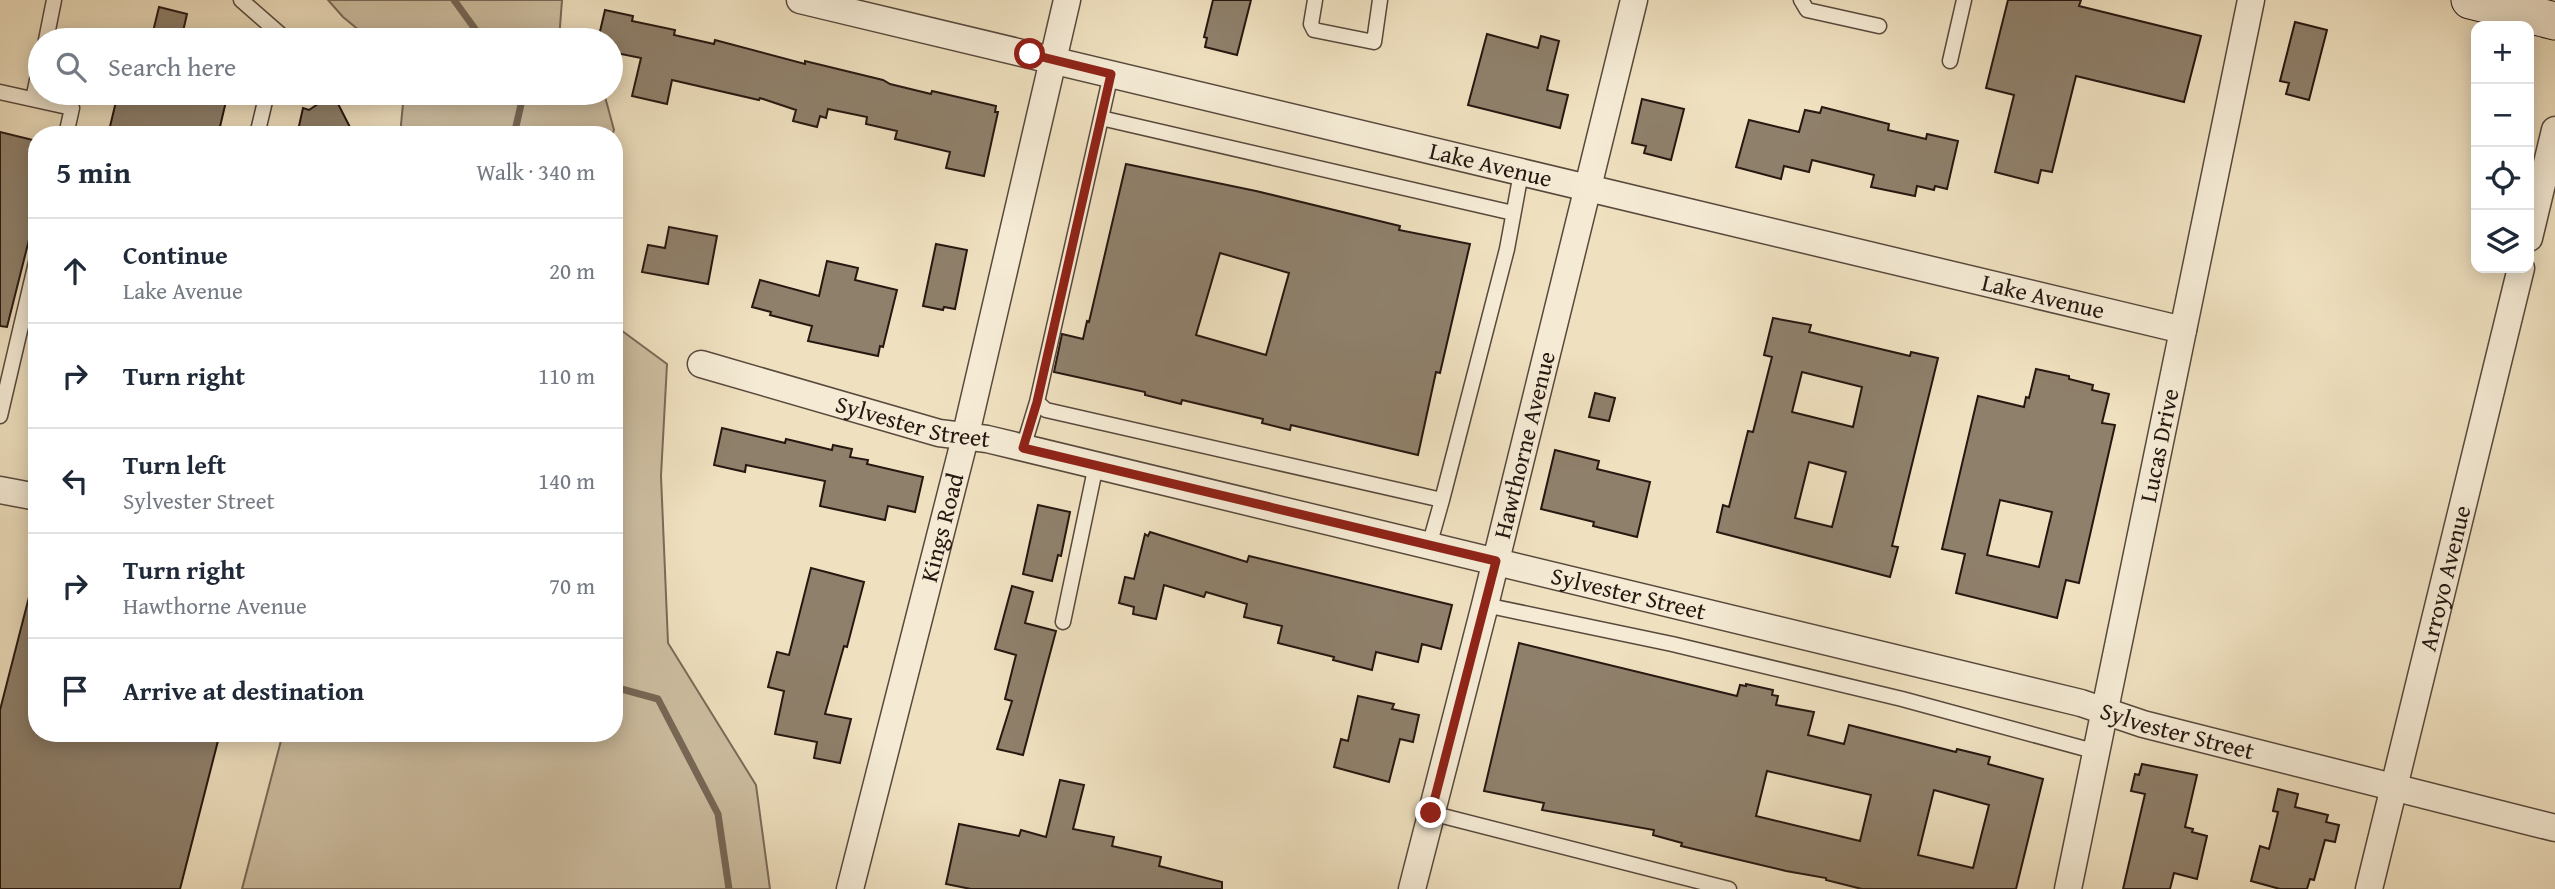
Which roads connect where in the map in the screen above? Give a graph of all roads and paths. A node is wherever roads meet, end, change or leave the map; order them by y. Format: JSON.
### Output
{"nodes":[{"id":1,"x":54,"y":0,"type":"edge"},
{"id":2,"x":241,"y":0,"type":"edge"},
{"id":3,"x":800,"y":0,"type":"edge"},
{"id":4,"x":1067,"y":0,"type":"edge"},
{"id":5,"x":1315,"y":0,"type":"edge"},
{"id":6,"x":1380,"y":0,"type":"edge"},
{"id":7,"x":1634,"y":0,"type":"edge"},
{"id":8,"x":1801,"y":0,"type":"edge"},
{"id":9,"x":1964,"y":0,"type":"edge"},
{"id":10,"x":2251,"y":0,"type":"edge"},
{"id":11,"x":2470,"y":0,"type":"edge"},
{"id":12,"x":2555,"y":21,"type":"edge"},
{"id":13,"x":1879,"y":26,"type":"dead end"},
{"id":14,"x":48,"y":28,"type":"edge"},
{"id":15,"x":274,"y":28,"type":"edge"},
{"id":16,"x":1052,"y":59,"type":"junction"},
{"id":17,"x":1950,"y":61,"type":"dead end"},
{"id":18,"x":1111,"y":74,"type":"junction"},
{"id":19,"x":0,"y":92,"type":"edge"},
{"id":20,"x":28,"y":98,"type":"edge"},
{"id":21,"x":59,"y":105,"type":"edge"},
{"id":22,"x":264,"y":105,"type":"edge"},
{"id":23,"x":1101,"y":118,"type":"junction"},
{"id":24,"x":68,"y":126,"type":"edge"},
{"id":25,"x":259,"y":126,"type":"edge"},
{"id":26,"x":2555,"y":130,"type":"edge"},
{"id":27,"x":1521,"y":173,"type":"junction"},
{"id":28,"x":2549,"y":179,"type":"edge"},
{"id":29,"x":1588,"y":190,"type":"junction"},
{"id":30,"x":1513,"y":213,"type":"junction"},
{"id":31,"x":2534,"y":223,"type":"edge"},
{"id":32,"x":2520,"y":273,"type":"edge"},
{"id":33,"x":28,"y":296,"type":"edge"},
{"id":34,"x":2183,"y":330,"type":"junction"},
{"id":35,"x":701,"y":363,"type":"dead end"},
{"id":36,"x":1037,"y":402,"type":"junction"},
{"id":37,"x":0,"y":416,"type":"edge"},
{"id":38,"x":965,"y":438,"type":"junction"},
{"id":39,"x":1023,"y":448,"type":"junction"},
{"id":40,"x":1096,"y":465,"type":"junction"},
{"id":41,"x":0,"y":490,"type":"edge"},
{"id":42,"x":28,"y":495,"type":"edge"},
{"id":43,"x":1442,"y":500,"type":"junction"},
{"id":44,"x":1429,"y":546,"type":"junction"},
{"id":45,"x":1496,"y":561,"type":"junction"},
{"id":46,"x":1485,"y":605,"type":"junction"},
{"id":47,"x":1063,"y":622,"type":"dead end"},
{"id":48,"x":2104,"y":710,"type":"junction"},
{"id":49,"x":2096,"y":752,"type":"junction"},
{"id":50,"x":2395,"y":787,"type":"junction"},
{"id":51,"x":1431,"y":813,"type":"junction"},
{"id":52,"x":2555,"y":828,"type":"edge"},
{"id":53,"x":850,"y":889,"type":"edge"},
{"id":54,"x":1412,"y":889,"type":"edge"},
{"id":55,"x":1729,"y":889,"type":"edge"},
{"id":56,"x":2068,"y":889,"type":"edge"},
{"id":57,"x":2369,"y":889,"type":"edge"}],
"edges":[{"from":1,"to":14,"type":"lane"},
{"from":2,"to":15,"type":"lane"},
{"from":3,"to":16,"type":"street","name":"Lake Avenue"},
{"from":4,"to":16,"type":"street","name":"Kings Road"},
{"from":5,"to":6,"type":"lane"},
{"from":7,"to":29,"type":"street","name":"Hawthorne Avenue"},
{"from":8,"to":13,"type":"lane"},
{"from":9,"to":17,"type":"lane"},
{"from":10,"to":34,"type":"street","name":"Lucas Drive"},
{"from":11,"to":12,"type":"main road"},
{"from":16,"to":18,"type":"street","name":"Lake Avenue"},
{"from":16,"to":38,"type":"street","name":"Kings Road"},
{"from":18,"to":23,"type":"lane"},
{"from":18,"to":27,"type":"street","name":"Lake Avenue"},
{"from":19,"to":20,"type":"lane"},
{"from":21,"to":24,"type":"lane"},
{"from":22,"to":25,"type":"lane"},
{"from":23,"to":30,"type":"lane"},
{"from":23,"to":36,"type":"lane"},
{"from":26,"to":28,"type":"street"},
{"from":27,"to":29,"type":"street","name":"Lake Avenue"},
{"from":27,"to":30,"type":"lane"},
{"from":28,"to":31,"type":"street"},
{"from":29,"to":34,"type":"street","name":"Lake Avenue"},
{"from":29,"to":45,"type":"street","name":"Hawthorne Avenue"},
{"from":30,"to":43,"type":"lane"},
{"from":32,"to":50,"type":"street","name":"Arroyo Avenue"},
{"from":33,"to":37,"type":"lane"},
{"from":34,"to":48,"type":"street","name":"Lucas Drive"},
{"from":35,"to":38,"type":"street","name":"Sylvester Street"},
{"from":36,"to":39,"type":"lane"},
{"from":36,"to":43,"type":"lane"},
{"from":38,"to":39,"type":"street","name":"Sylvester Street"},
{"from":38,"to":53,"type":"street","name":"Kings Road"},
{"from":39,"to":40,"type":"street","name":"Sylvester Street"},
{"from":40,"to":44,"type":"street","name":"Sylvester Street"},
{"from":40,"to":47,"type":"lane"},
{"from":41,"to":42,"type":"street"},
{"from":43,"to":44,"type":"lane"},
{"from":44,"to":45,"type":"street","name":"Sylvester Street"},
{"from":45,"to":46,"type":"street","name":"Hawthorne Avenue"},
{"from":45,"to":48,"type":"street","name":"Sylvester Street"},
{"from":46,"to":49,"type":"lane"},
{"from":46,"to":51,"type":"street","name":"Hawthorne Avenue"},
{"from":48,"to":49,"type":"street","name":"Lucas Drive"},
{"from":48,"to":50,"type":"street","name":"Sylvester Street"},
{"from":49,"to":56,"type":"street","name":"Lucas Drive"},
{"from":50,"to":52,"type":"street","name":"Sylvester Street"},
{"from":50,"to":57,"type":"street","name":"Arroyo Avenue"},
{"from":51,"to":54,"type":"street","name":"Hawthorne Avenue"},
{"from":51,"to":55,"type":"lane"}]}
